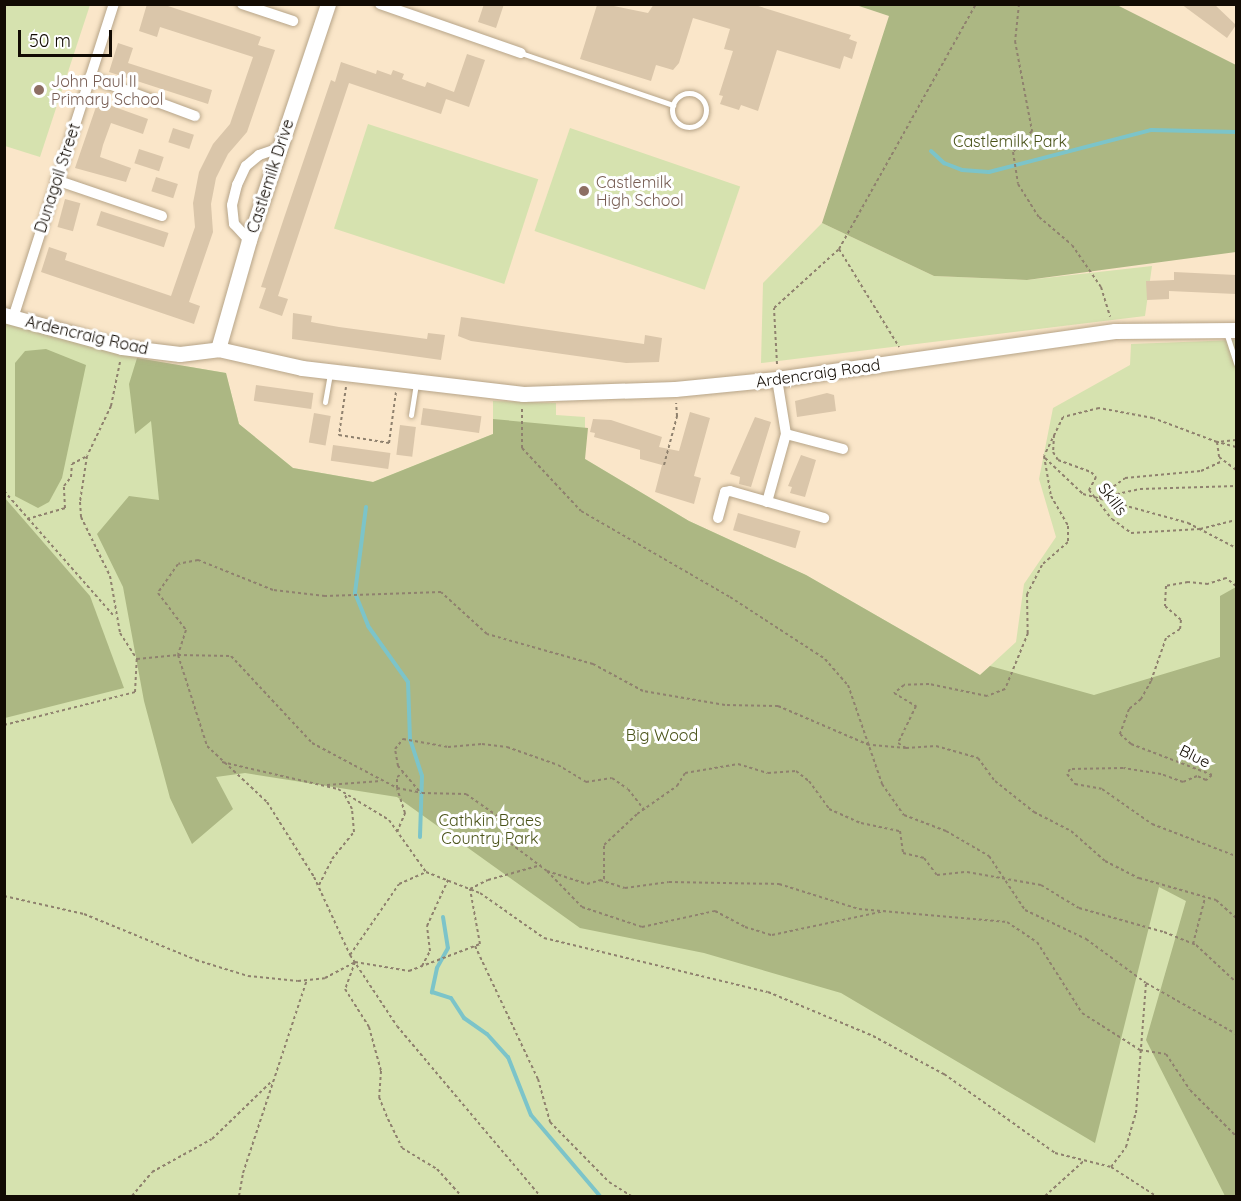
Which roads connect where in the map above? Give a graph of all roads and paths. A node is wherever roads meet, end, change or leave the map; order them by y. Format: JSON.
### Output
{"nodes":[{"id":1,"x":114,"y":4,"type":"edge"},
{"id":2,"x":242,"y":4,"type":"edge"},
{"id":3,"x":328,"y":4,"type":"edge"},
{"id":4,"x":380,"y":4,"type":"edge"},
{"id":5,"x":976,"y":4,"type":"edge"},
{"id":6,"x":1018,"y":4,"type":"edge"},
{"id":7,"x":293,"y":21,"type":"dead end"},
{"id":8,"x":521,"y":53,"type":"joint"},
{"id":9,"x":90,"y":77,"type":"junction"},
{"id":10,"x":673,"y":105,"type":"junction"},
{"id":11,"x":195,"y":116,"type":"dead end"},
{"id":12,"x":279,"y":148,"type":"junction"},
{"id":13,"x":56,"y":180,"type":"junction"},
{"id":14,"x":162,"y":216,"type":"dead end"},
{"id":15,"x":249,"y":240,"type":"junction"},
{"id":16,"x":839,"y":249,"type":"junction"},
{"id":17,"x":9,"y":317,"type":"edge"},
{"id":18,"x":1231,"y":330,"type":"edge"},
{"id":19,"x":1115,"y":331,"type":"junction"},
{"id":20,"x":122,"y":347,"type":"junction"},
{"id":21,"x":218,"y":349,"type":"junction"},
{"id":22,"x":907,"y":361,"type":"junction"},
{"id":23,"x":1236,"y":363,"type":"edge"},
{"id":24,"x":331,"y":371,"type":"junction"},
{"id":25,"x":348,"y":372,"type":"junction"},
{"id":26,"x":777,"y":379,"type":"junction"},
{"id":27,"x":398,"y":380,"type":"junction"},
{"id":28,"x":417,"y":382,"type":"junction"},
{"id":29,"x":675,"y":389,"type":"junction"},
{"id":30,"x":523,"y":394,"type":"junction"},
{"id":31,"x":325,"y":402,"type":"dead end"},
{"id":32,"x":411,"y":415,"type":"dead end"},
{"id":33,"x":1054,"y":432,"type":"junction"},
{"id":34,"x":786,"y":434,"type":"junction"},
{"id":35,"x":1236,"y":440,"type":"edge"},
{"id":36,"x":1217,"y":442,"type":"junction"},
{"id":37,"x":1236,"y":447,"type":"edge"},
{"id":38,"x":843,"y":449,"type":"dead end"},
{"id":39,"x":87,"y":456,"type":"junction"},
{"id":40,"x":1044,"y":456,"type":"junction"},
{"id":41,"x":1222,"y":461,"type":"junction"},
{"id":42,"x":663,"y":465,"type":"dead end"},
{"id":43,"x":1236,"y":470,"type":"edge"},
{"id":44,"x":1236,"y":486,"type":"edge"},
{"id":45,"x":4,"y":491,"type":"edge"},
{"id":46,"x":1096,"y":498,"type":"junction"},
{"id":47,"x":767,"y":502,"type":"junction"},
{"id":48,"x":824,"y":518,"type":"dead end"},
{"id":49,"x":27,"y":519,"type":"junction"},
{"id":50,"x":718,"y":519,"type":"dead end"},
{"id":51,"x":1236,"y":520,"type":"edge"},
{"id":52,"x":1200,"y":529,"type":"junction"},
{"id":53,"x":1236,"y":548,"type":"edge"},
{"id":54,"x":1236,"y":586,"type":"edge"},
{"id":55,"x":116,"y":618,"type":"junction"},
{"id":56,"x":178,"y":655,"type":"junction"},
{"id":57,"x":137,"y":659,"type":"junction"},
{"id":58,"x":4,"y":725,"type":"edge"},
{"id":59,"x":869,"y":745,"type":"junction"},
{"id":60,"x":906,"y":748,"type":"junction"},
{"id":61,"x":222,"y":762,"type":"junction"},
{"id":62,"x":403,"y":773,"type":"junction"},
{"id":63,"x":385,"y":781,"type":"junction"},
{"id":64,"x":325,"y":786,"type":"junction"},
{"id":65,"x":397,"y":788,"type":"junction"},
{"id":66,"x":344,"y":793,"type":"junction"},
{"id":67,"x":422,"y":793,"type":"junction"},
{"id":68,"x":645,"y":811,"type":"junction"},
{"id":69,"x":398,"y":832,"type":"junction"},
{"id":70,"x":1236,"y":856,"type":"edge"},
{"id":71,"x":543,"y":865,"type":"junction"},
{"id":72,"x":547,"y":871,"type":"junction"},
{"id":73,"x":426,"y":872,"type":"junction"},
{"id":74,"x":1003,"y":877,"type":"junction"},
{"id":75,"x":448,"y":880,"type":"junction"},
{"id":76,"x":600,"y":880,"type":"junction"},
{"id":77,"x":318,"y":886,"type":"junction"},
{"id":78,"x":470,"y":889,"type":"junction"},
{"id":79,"x":4,"y":896,"type":"edge"},
{"id":80,"x":1205,"y":898,"type":"junction"},
{"id":81,"x":888,"y":911,"type":"junction"},
{"id":82,"x":1236,"y":918,"type":"edge"},
{"id":83,"x":1193,"y":944,"type":"junction"},
{"id":84,"x":475,"y":946,"type":"junction"},
{"id":85,"x":350,"y":955,"type":"junction"},
{"id":86,"x":355,"y":962,"type":"junction"},
{"id":87,"x":422,"y":967,"type":"junction"},
{"id":88,"x":307,"y":980,"type":"junction"},
{"id":89,"x":1236,"y":982,"type":"edge"},
{"id":90,"x":1146,"y":983,"type":"junction"},
{"id":91,"x":1236,"y":1034,"type":"edge"},
{"id":92,"x":1140,"y":1050,"type":"junction"},
{"id":93,"x":274,"y":1079,"type":"junction"},
{"id":94,"x":1236,"y":1136,"type":"edge"},
{"id":95,"x":1085,"y":1160,"type":"junction"},
{"id":96,"x":1111,"y":1167,"type":"junction"},
{"id":97,"x":132,"y":1197,"type":"edge"},
{"id":98,"x":239,"y":1197,"type":"edge"},
{"id":99,"x":460,"y":1197,"type":"edge"},
{"id":100,"x":540,"y":1197,"type":"edge"},
{"id":101,"x":631,"y":1197,"type":"edge"},
{"id":102,"x":1046,"y":1197,"type":"edge"},
{"id":103,"x":1156,"y":1197,"type":"edge"}],
"edges":[{"from":1,"to":9,"type":"street","name":"Dunagoil Street"},
{"from":2,"to":7,"type":"street"},
{"from":3,"to":12,"type":"street","name":"Castlemilk Drive"},
{"from":4,"to":8,"type":"street"},
{"from":5,"to":16,"type":"path"},
{"from":6,"to":19,"type":"path"},
{"from":8,"to":10,"type":"lane"},
{"from":9,"to":11,"type":"street"},
{"from":9,"to":13,"type":"street","name":"Dunagoil Street"},
{"from":10,"to":10,"type":"lane"},
{"from":12,"to":15,"type":"street","name":"Castlemilk Drive"},
{"from":12,"to":15,"type":"street"},
{"from":13,"to":14,"type":"street"},
{"from":13,"to":17,"type":"street","name":"Dunagoil Street"},
{"from":15,"to":21,"type":"street","name":"Castlemilk Drive"},
{"from":16,"to":22,"type":"path"},
{"from":16,"to":26,"type":"path"},
{"from":17,"to":20,"type":"street","name":"Ardencraig Road"},
{"from":18,"to":19,"type":"street","name":"Ardencraig Road"},
{"from":18,"to":23,"type":"lane"},
{"from":19,"to":22,"type":"street","name":"Ardencraig Road"},
{"from":20,"to":21,"type":"street","name":"Ardencraig Road"},
{"from":20,"to":39,"type":"path"},
{"from":21,"to":24,"type":"street","name":"Ardencraig Road"},
{"from":22,"to":26,"type":"street","name":"Ardencraig Road"},
{"from":24,"to":25,"type":"street","name":"Ardencraig Road"},
{"from":24,"to":31,"type":"lane"},
{"from":25,"to":27,"type":"street","name":"Ardencraig Road"},
{"from":25,"to":27,"type":"path"},
{"from":26,"to":29,"type":"street","name":"Ardencraig Road"},
{"from":26,"to":34,"type":"street"},
{"from":27,"to":28,"type":"street","name":"Ardencraig Road"},
{"from":28,"to":30,"type":"street","name":"Ardencraig Road"},
{"from":28,"to":32,"type":"lane"},
{"from":29,"to":30,"type":"street","name":"Ardencraig Road"},
{"from":29,"to":42,"type":"path"},
{"from":30,"to":59,"type":"path"},
{"from":33,"to":36,"type":"path"},
{"from":33,"to":40,"type":"path"},
{"from":33,"to":46,"type":"path","name":"Skills"},
{"from":34,"to":38,"type":"street"},
{"from":34,"to":47,"type":"street"},
{"from":35,"to":36,"type":"path"},
{"from":36,"to":37,"type":"path"},
{"from":36,"to":41,"type":"path"},
{"from":39,"to":49,"type":"path"},
{"from":39,"to":55,"type":"path"},
{"from":40,"to":46,"type":"path"},
{"from":40,"to":60,"type":"path"},
{"from":41,"to":43,"type":"path"},
{"from":41,"to":46,"type":"path"},
{"from":44,"to":46,"type":"path"},
{"from":45,"to":49,"type":"path"},
{"from":46,"to":52,"type":"path"},
{"from":46,"to":52,"type":"path","name":"Skills"},
{"from":47,"to":48,"type":"street"},
{"from":47,"to":50,"type":"street"},
{"from":49,"to":55,"type":"path"},
{"from":51,"to":52,"type":"path","name":"Skills"},
{"from":52,"to":53,"type":"path"},
{"from":54,"to":70,"type":"path","name":"Blue"},
{"from":55,"to":57,"type":"path"},
{"from":56,"to":57,"type":"path"},
{"from":56,"to":59,"type":"path"},
{"from":56,"to":61,"type":"path"},
{"from":56,"to":63,"type":"path"},
{"from":57,"to":58,"type":"path"},
{"from":59,"to":60,"type":"path"},
{"from":59,"to":74,"type":"path"},
{"from":60,"to":80,"type":"path"},
{"from":61,"to":64,"type":"path"},
{"from":61,"to":77,"type":"path"},
{"from":62,"to":65,"type":"path"},
{"from":62,"to":67,"type":"path"},
{"from":62,"to":68,"type":"path"},
{"from":63,"to":64,"type":"path"},
{"from":63,"to":65,"type":"path"},
{"from":64,"to":66,"type":"path"},
{"from":65,"to":67,"type":"path"},
{"from":65,"to":69,"type":"path"},
{"from":66,"to":69,"type":"path"},
{"from":66,"to":77,"type":"path"},
{"from":67,"to":71,"type":"path"},
{"from":68,"to":74,"type":"path"},
{"from":68,"to":76,"type":"path"},
{"from":69,"to":73,"type":"path"},
{"from":71,"to":72,"type":"path"},
{"from":71,"to":78,"type":"path"},
{"from":72,"to":76,"type":"path"},
{"from":72,"to":81,"type":"path"},
{"from":73,"to":75,"type":"path"},
{"from":73,"to":85,"type":"path"},
{"from":74,"to":83,"type":"path"},
{"from":74,"to":90,"type":"path"},
{"from":75,"to":78,"type":"path"},
{"from":75,"to":87,"type":"path"},
{"from":76,"to":81,"type":"path"},
{"from":77,"to":85,"type":"path"},
{"from":78,"to":84,"type":"path"},
{"from":78,"to":95,"type":"path"},
{"from":79,"to":88,"type":"path"},
{"from":80,"to":82,"type":"path"},
{"from":80,"to":83,"type":"path"},
{"from":81,"to":92,"type":"path"},
{"from":83,"to":89,"type":"path"},
{"from":84,"to":87,"type":"path"},
{"from":84,"to":101,"type":"path"},
{"from":85,"to":86,"type":"path"},
{"from":86,"to":87,"type":"path"},
{"from":86,"to":88,"type":"path"},
{"from":86,"to":99,"type":"path"},
{"from":86,"to":100,"type":"path"},
{"from":88,"to":93,"type":"path"},
{"from":90,"to":91,"type":"path"},
{"from":90,"to":92,"type":"path"},
{"from":92,"to":94,"type":"path"},
{"from":92,"to":96,"type":"path"},
{"from":93,"to":97,"type":"path"},
{"from":93,"to":98,"type":"path"},
{"from":95,"to":96,"type":"path"},
{"from":95,"to":102,"type":"path"},
{"from":96,"to":103,"type":"path"}]}
